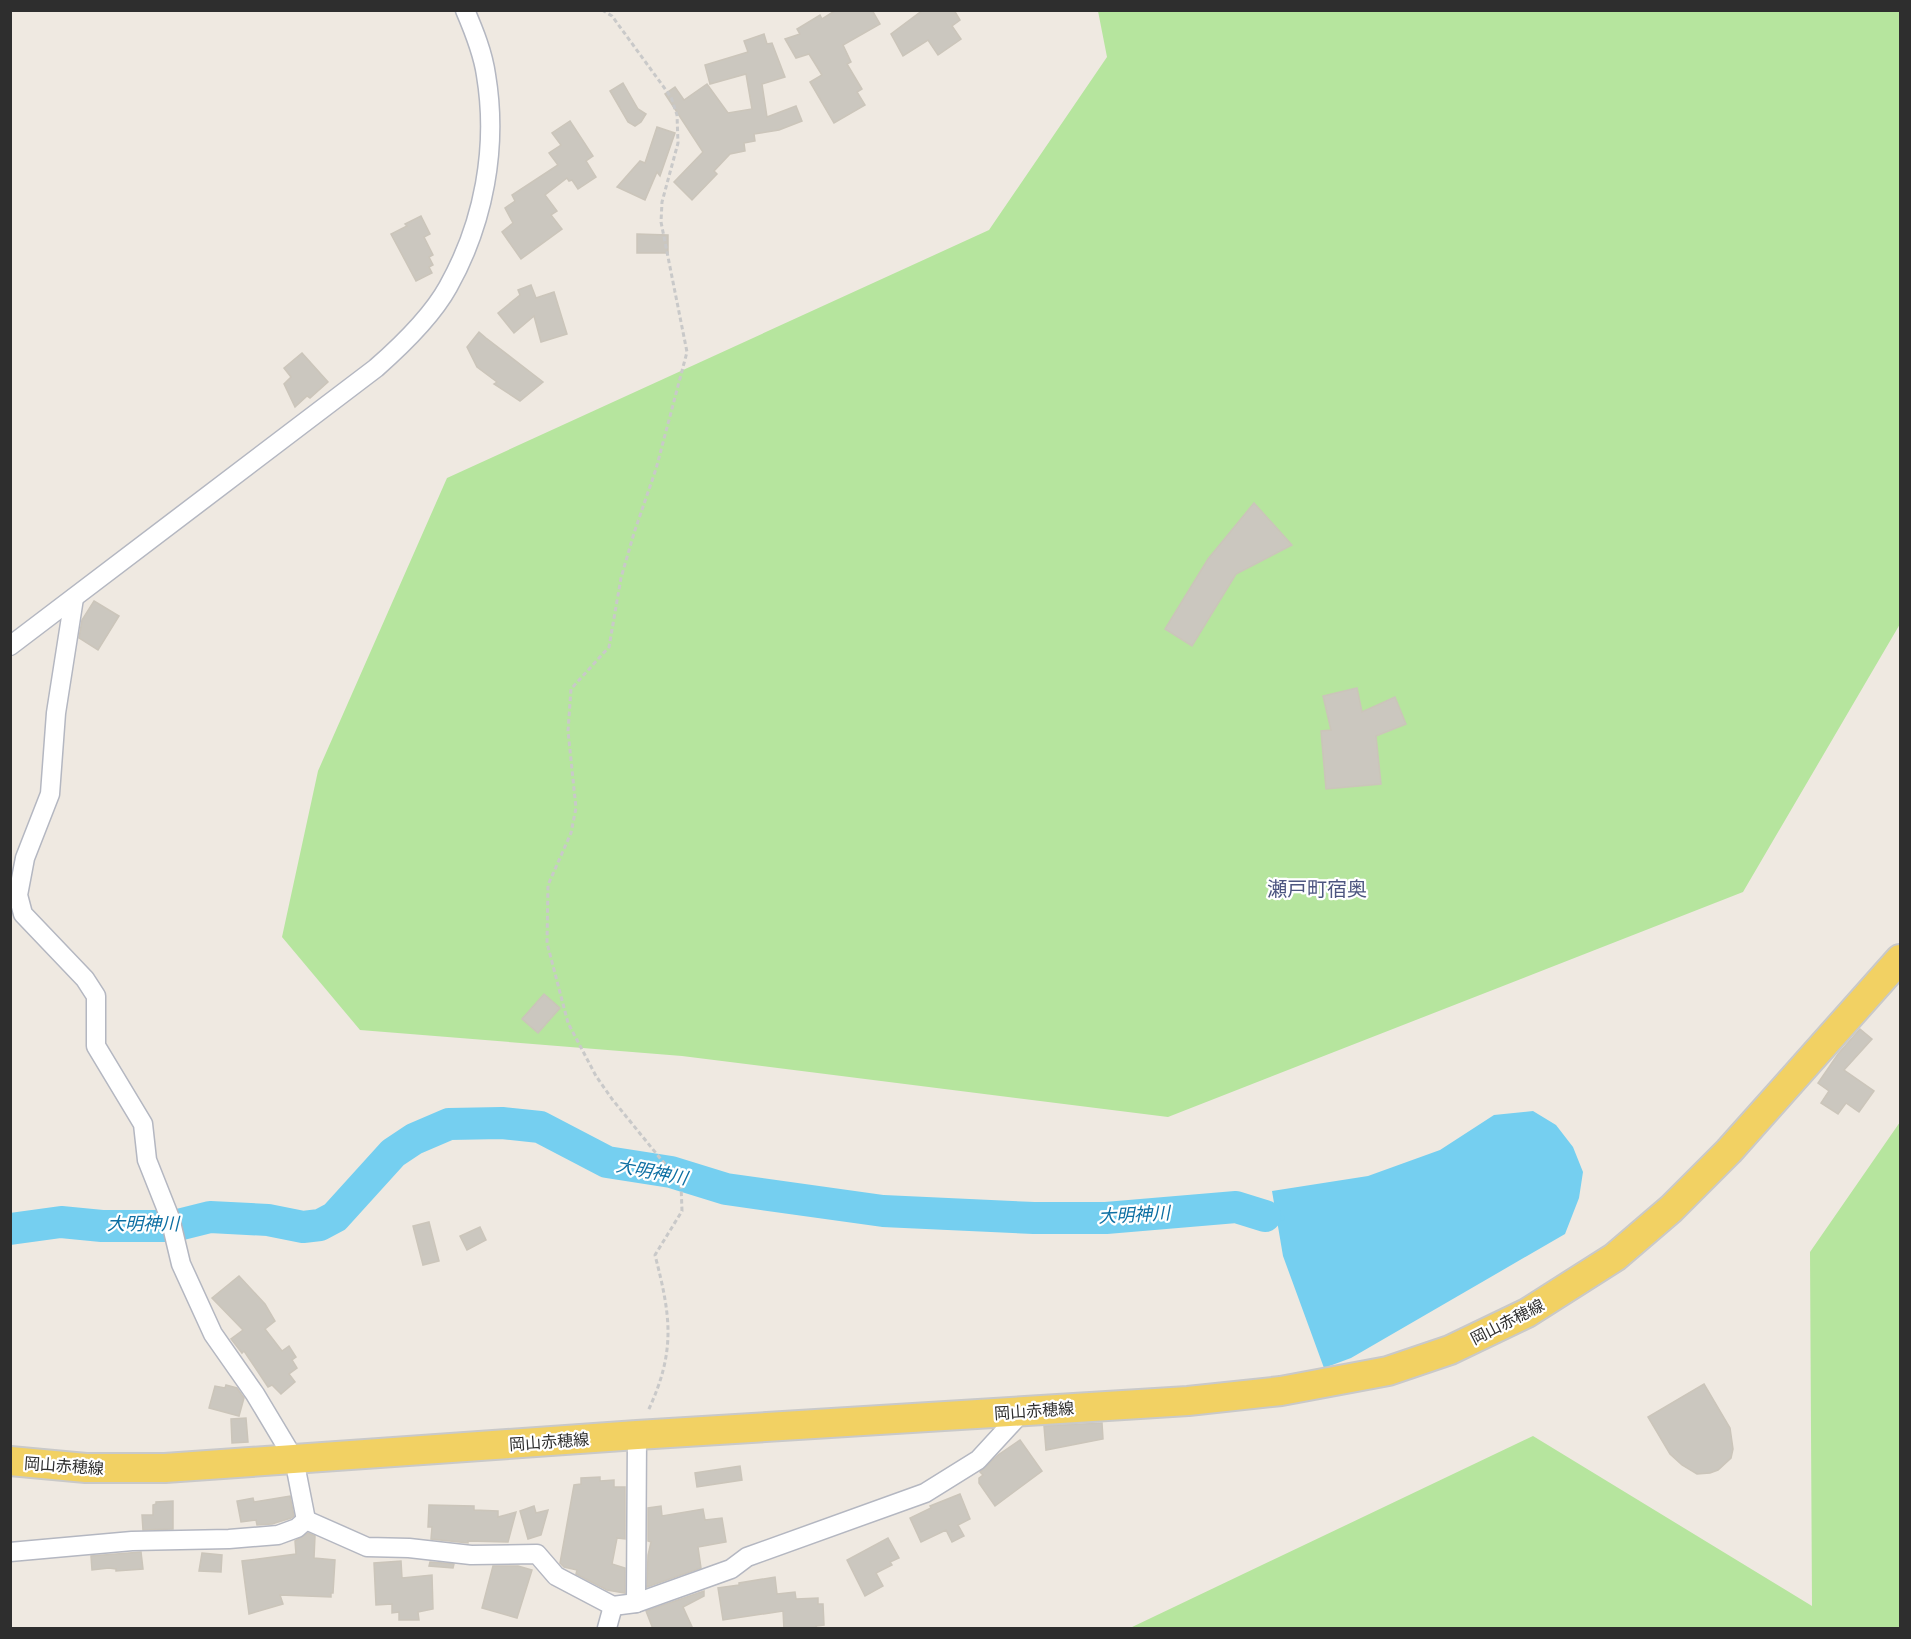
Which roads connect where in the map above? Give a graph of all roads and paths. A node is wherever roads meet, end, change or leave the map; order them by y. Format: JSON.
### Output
{"nodes":[{"id":1,"x":465,"y":10,"type":"edge"},
{"id":2,"x":602,"y":10,"type":"edge"},
{"id":3,"x":74,"y":598,"type":"junction"},
{"id":4,"x":10,"y":646,"type":"edge"},
{"id":5,"x":1900,"y":959,"type":"edge"},
{"id":6,"x":1023,"y":1411,"type":"junction"},
{"id":7,"x":637,"y":1435,"type":"junction"},
{"id":8,"x":294,"y":1459,"type":"junction"},
{"id":9,"x":10,"y":1461,"type":"edge"},
{"id":10,"x":306,"y":1520,"type":"junction"},
{"id":11,"x":10,"y":1552,"type":"edge"},
{"id":12,"x":636,"y":1604,"type":"junction"},
{"id":13,"x":613,"y":1606,"type":"junction"},
{"id":14,"x":607,"y":1629,"type":"edge"}],
"edges":[{"from":1,"to":3,"type":"street"},
{"from":2,"to":7,"type":"path"},
{"from":3,"to":4,"type":"street"},
{"from":3,"to":8,"type":"street"},
{"from":5,"to":6,"type":"main road","name":"岡山赤穂線"},
{"from":6,"to":7,"type":"main road","name":"岡山赤穂線"},
{"from":6,"to":12,"type":"street"},
{"from":7,"to":8,"type":"main road","name":"岡山赤穂線"},
{"from":7,"to":12,"type":"street"},
{"from":8,"to":9,"type":"main road","name":"岡山赤穂線"},
{"from":8,"to":10,"type":"street"},
{"from":10,"to":11,"type":"street"},
{"from":10,"to":13,"type":"street"},
{"from":12,"to":13,"type":"street"},
{"from":13,"to":14,"type":"street"}]}
